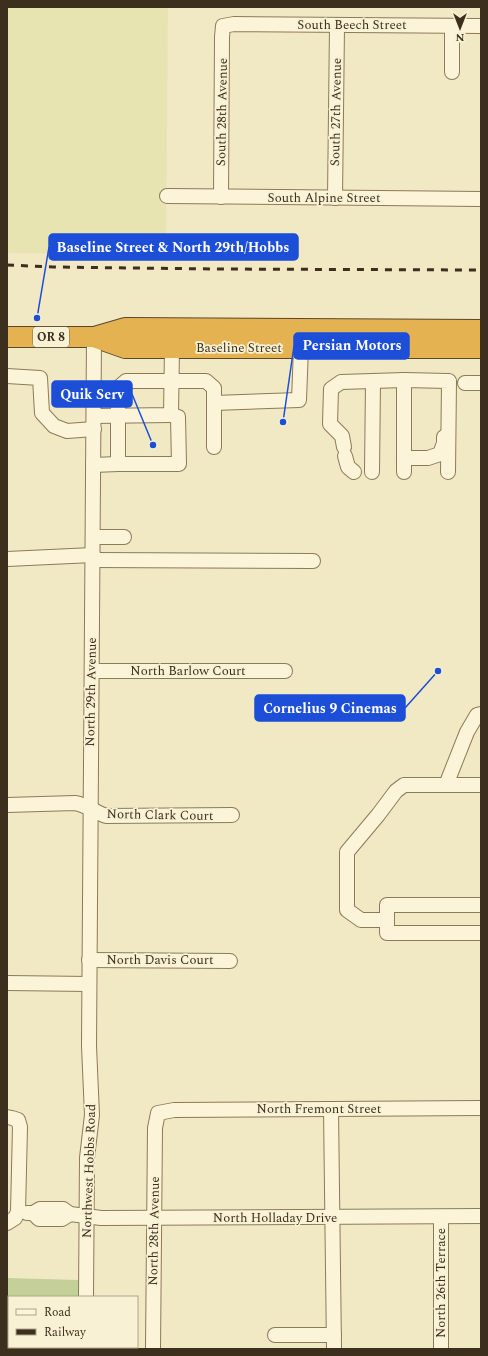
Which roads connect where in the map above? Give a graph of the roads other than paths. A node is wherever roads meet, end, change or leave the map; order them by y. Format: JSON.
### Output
{"nodes":[{"id":1,"x":223,"y":26,"type":"joint"},
{"id":2,"x":337,"y":26,"type":"junction"},
{"id":3,"x":452,"y":26,"type":"junction"},
{"id":4,"x":481,"y":26,"type":"edge"},
{"id":5,"x":452,"y":72,"type":"dead end"},
{"id":6,"x":167,"y":196,"type":"dead end"},
{"id":7,"x":221,"y":197,"type":"junction"},
{"id":8,"x":335,"y":198,"type":"junction"},
{"id":9,"x":481,"y":199,"type":"edge"},
{"id":10,"x":481,"y":330,"type":"edge"},
{"id":11,"x":7,"y":337,"type":"edge"},
{"id":12,"x":94,"y":337,"type":"junction"},
{"id":13,"x":172,"y":348,"type":"junction"},
{"id":14,"x":301,"y":348,"type":"junction"},
{"id":15,"x":481,"y":348,"type":"edge"},
{"id":16,"x":7,"y":376,"type":"edge"},
{"id":17,"x":404,"y":380,"type":"junction"},
{"id":18,"x":172,"y":381,"type":"junction"},
{"id":19,"x":373,"y":382,"type":"junction"},
{"id":20,"x":465,"y":383,"type":"dead end"},
{"id":21,"x":481,"y":383,"type":"edge"},
{"id":22,"x":449,"y":386,"type":"junction"},
{"id":23,"x":214,"y":402,"type":"junction"},
{"id":24,"x":118,"y":415,"type":"junction"},
{"id":25,"x":171,"y":415,"type":"junction"},
{"id":26,"x":94,"y":423,"type":"junction"},
{"id":27,"x":214,"y":447,"type":"dead end"},
{"id":28,"x":118,"y":464,"type":"junction"},
{"id":29,"x":94,"y":465,"type":"junction"},
{"id":30,"x":354,"y":472,"type":"dead end"},
{"id":31,"x":372,"y":472,"type":"dead end"},
{"id":32,"x":448,"y":472,"type":"dead end"},
{"id":33,"x":93,"y":537,"type":"junction"},
{"id":34,"x":124,"y":537,"type":"dead end"},
{"id":35,"x":93,"y":558,"type":"junction"},
{"id":36,"x":7,"y":559,"type":"edge"},
{"id":37,"x":313,"y":561,"type":"dead end"},
{"id":38,"x":92,"y":671,"type":"junction"},
{"id":39,"x":285,"y":671,"type":"dead end"},
{"id":40,"x":481,"y":714,"type":"edge"},
{"id":41,"x":446,"y":785,"type":"junction"},
{"id":42,"x":481,"y":785,"type":"edge"},
{"id":43,"x":7,"y":805,"type":"edge"},
{"id":44,"x":90,"y":808,"type":"junction"},
{"id":45,"x":232,"y":815,"type":"dead end"},
{"id":46,"x":481,"y":905,"type":"edge"},
{"id":47,"x":387,"y":920,"type":"junction"},
{"id":48,"x":481,"y":933,"type":"edge"},
{"id":49,"x":90,"y":960,"type":"junction"},
{"id":50,"x":230,"y":960,"type":"dead end"},
{"id":51,"x":7,"y":982,"type":"edge"},
{"id":52,"x":89,"y":984,"type":"junction"},
{"id":53,"x":88,"y":1046,"type":"joint"},
{"id":54,"x":481,"y":1108,"type":"edge"},
{"id":55,"x":331,"y":1109,"type":"junction"},
{"id":56,"x":158,"y":1113,"type":"joint"},
{"id":57,"x":7,"y":1117,"type":"edge"},
{"id":58,"x":18,"y":1212,"type":"junction"},
{"id":59,"x":87,"y":1216,"type":"junction"},
{"id":60,"x":441,"y":1216,"type":"junction"},
{"id":61,"x":481,"y":1216,"type":"edge"},
{"id":62,"x":332,"y":1217,"type":"junction"},
{"id":63,"x":154,"y":1219,"type":"junction"},
{"id":64,"x":7,"y":1224,"type":"edge"},
{"id":65,"x":86,"y":1296,"type":"edge"},
{"id":66,"x":275,"y":1335,"type":"dead end"},
{"id":67,"x":334,"y":1342,"type":"edge"},
{"id":68,"x":153,"y":1349,"type":"edge"},
{"id":69,"x":441,"y":1349,"type":"edge"}],
"edges":[{"from":1,"to":2,"type":"street","name":"South Beech Street"},
{"from":1,"to":7,"type":"street","name":"South 28th Avenue"},
{"from":2,"to":3,"type":"street","name":"South Beech Street"},
{"from":2,"to":8,"type":"street","name":"South 27th Avenue"},
{"from":3,"to":4,"type":"street","name":"South Beech Street"},
{"from":3,"to":5,"type":"street"},
{"from":6,"to":7,"type":"street","name":"South Alpine Street"},
{"from":7,"to":8,"type":"street","name":"South Alpine Street"},
{"from":8,"to":9,"type":"street","name":"South Alpine Street"},
{"from":10,"to":12,"type":"highway","name":"Baseline Street","number":"OR 8"},
{"from":11,"to":12,"type":"highway","name":"Baseline Street","number":"OR 8"},
{"from":12,"to":13,"type":"highway","name":"Baseline Street","number":"OR 8"},
{"from":12,"to":26,"type":"street","name":"North 29th Avenue"},
{"from":13,"to":14,"type":"highway","name":"Baseline Street","number":"OR 8"},
{"from":13,"to":18,"type":"street"},
{"from":14,"to":15,"type":"highway","name":"Baseline Street","number":"OR 8"},
{"from":14,"to":23,"type":"street"},
{"from":16,"to":26,"type":"street"},
{"from":17,"to":19,"type":"street"},
{"from":17,"to":22,"type":"street"},
{"from":17,"to":22,"type":"street"},
{"from":18,"to":23,"type":"street"},
{"from":18,"to":24,"type":"street"},
{"from":18,"to":25,"type":"street"},
{"from":19,"to":30,"type":"street"},
{"from":19,"to":31,"type":"street"},
{"from":20,"to":21,"type":"street"},
{"from":22,"to":32,"type":"street"},
{"from":23,"to":27,"type":"street"},
{"from":24,"to":25,"type":"street"},
{"from":24,"to":26,"type":"street"},
{"from":24,"to":28,"type":"street"},
{"from":25,"to":28,"type":"street"},
{"from":26,"to":29,"type":"street","name":"North 29th Avenue"},
{"from":28,"to":29,"type":"street"},
{"from":29,"to":33,"type":"street","name":"North 29th Avenue"},
{"from":33,"to":34,"type":"street"},
{"from":33,"to":35,"type":"street","name":"North 29th Avenue"},
{"from":35,"to":36,"type":"street"},
{"from":35,"to":37,"type":"street"},
{"from":35,"to":38,"type":"street","name":"North 29th Avenue"},
{"from":38,"to":39,"type":"street","name":"North Barlow Court"},
{"from":38,"to":44,"type":"street","name":"North 29th Avenue"},
{"from":40,"to":41,"type":"street"},
{"from":41,"to":42,"type":"street"},
{"from":41,"to":47,"type":"street"},
{"from":43,"to":44,"type":"street","name":"North Clark Court"},
{"from":44,"to":45,"type":"street","name":"North Clark Court"},
{"from":44,"to":49,"type":"street","name":"North 29th Avenue"},
{"from":46,"to":47,"type":"street"},
{"from":47,"to":48,"type":"street"},
{"from":49,"to":50,"type":"street","name":"North Davis Court"},
{"from":49,"to":52,"type":"street","name":"North 29th Avenue"},
{"from":51,"to":52,"type":"street"},
{"from":52,"to":53,"type":"street","name":"North 29th Avenue"},
{"from":53,"to":59,"type":"street","name":"Northwest Hobbs Road"},
{"from":54,"to":55,"type":"street","name":"North Fremont Street"},
{"from":55,"to":56,"type":"street","name":"North Fremont Street"},
{"from":55,"to":62,"type":"street"},
{"from":56,"to":63,"type":"street","name":"North 28th Avenue"},
{"from":57,"to":58,"type":"street"},
{"from":58,"to":59,"type":"street","name":"North Holladay Drive"},
{"from":58,"to":64,"type":"street"},
{"from":59,"to":63,"type":"street","name":"North Holladay Drive"},
{"from":59,"to":65,"type":"street","name":"Northwest Hobbs Road"},
{"from":60,"to":61,"type":"street","name":"North Holladay Drive"},
{"from":60,"to":62,"type":"street","name":"North Holladay Drive"},
{"from":60,"to":69,"type":"street","name":"North 26th Terrace"},
{"from":62,"to":63,"type":"street","name":"North Holladay Drive"},
{"from":62,"to":67,"type":"street"},
{"from":63,"to":68,"type":"street","name":"North 28th Avenue"},
{"from":66,"to":67,"type":"street"}]}
